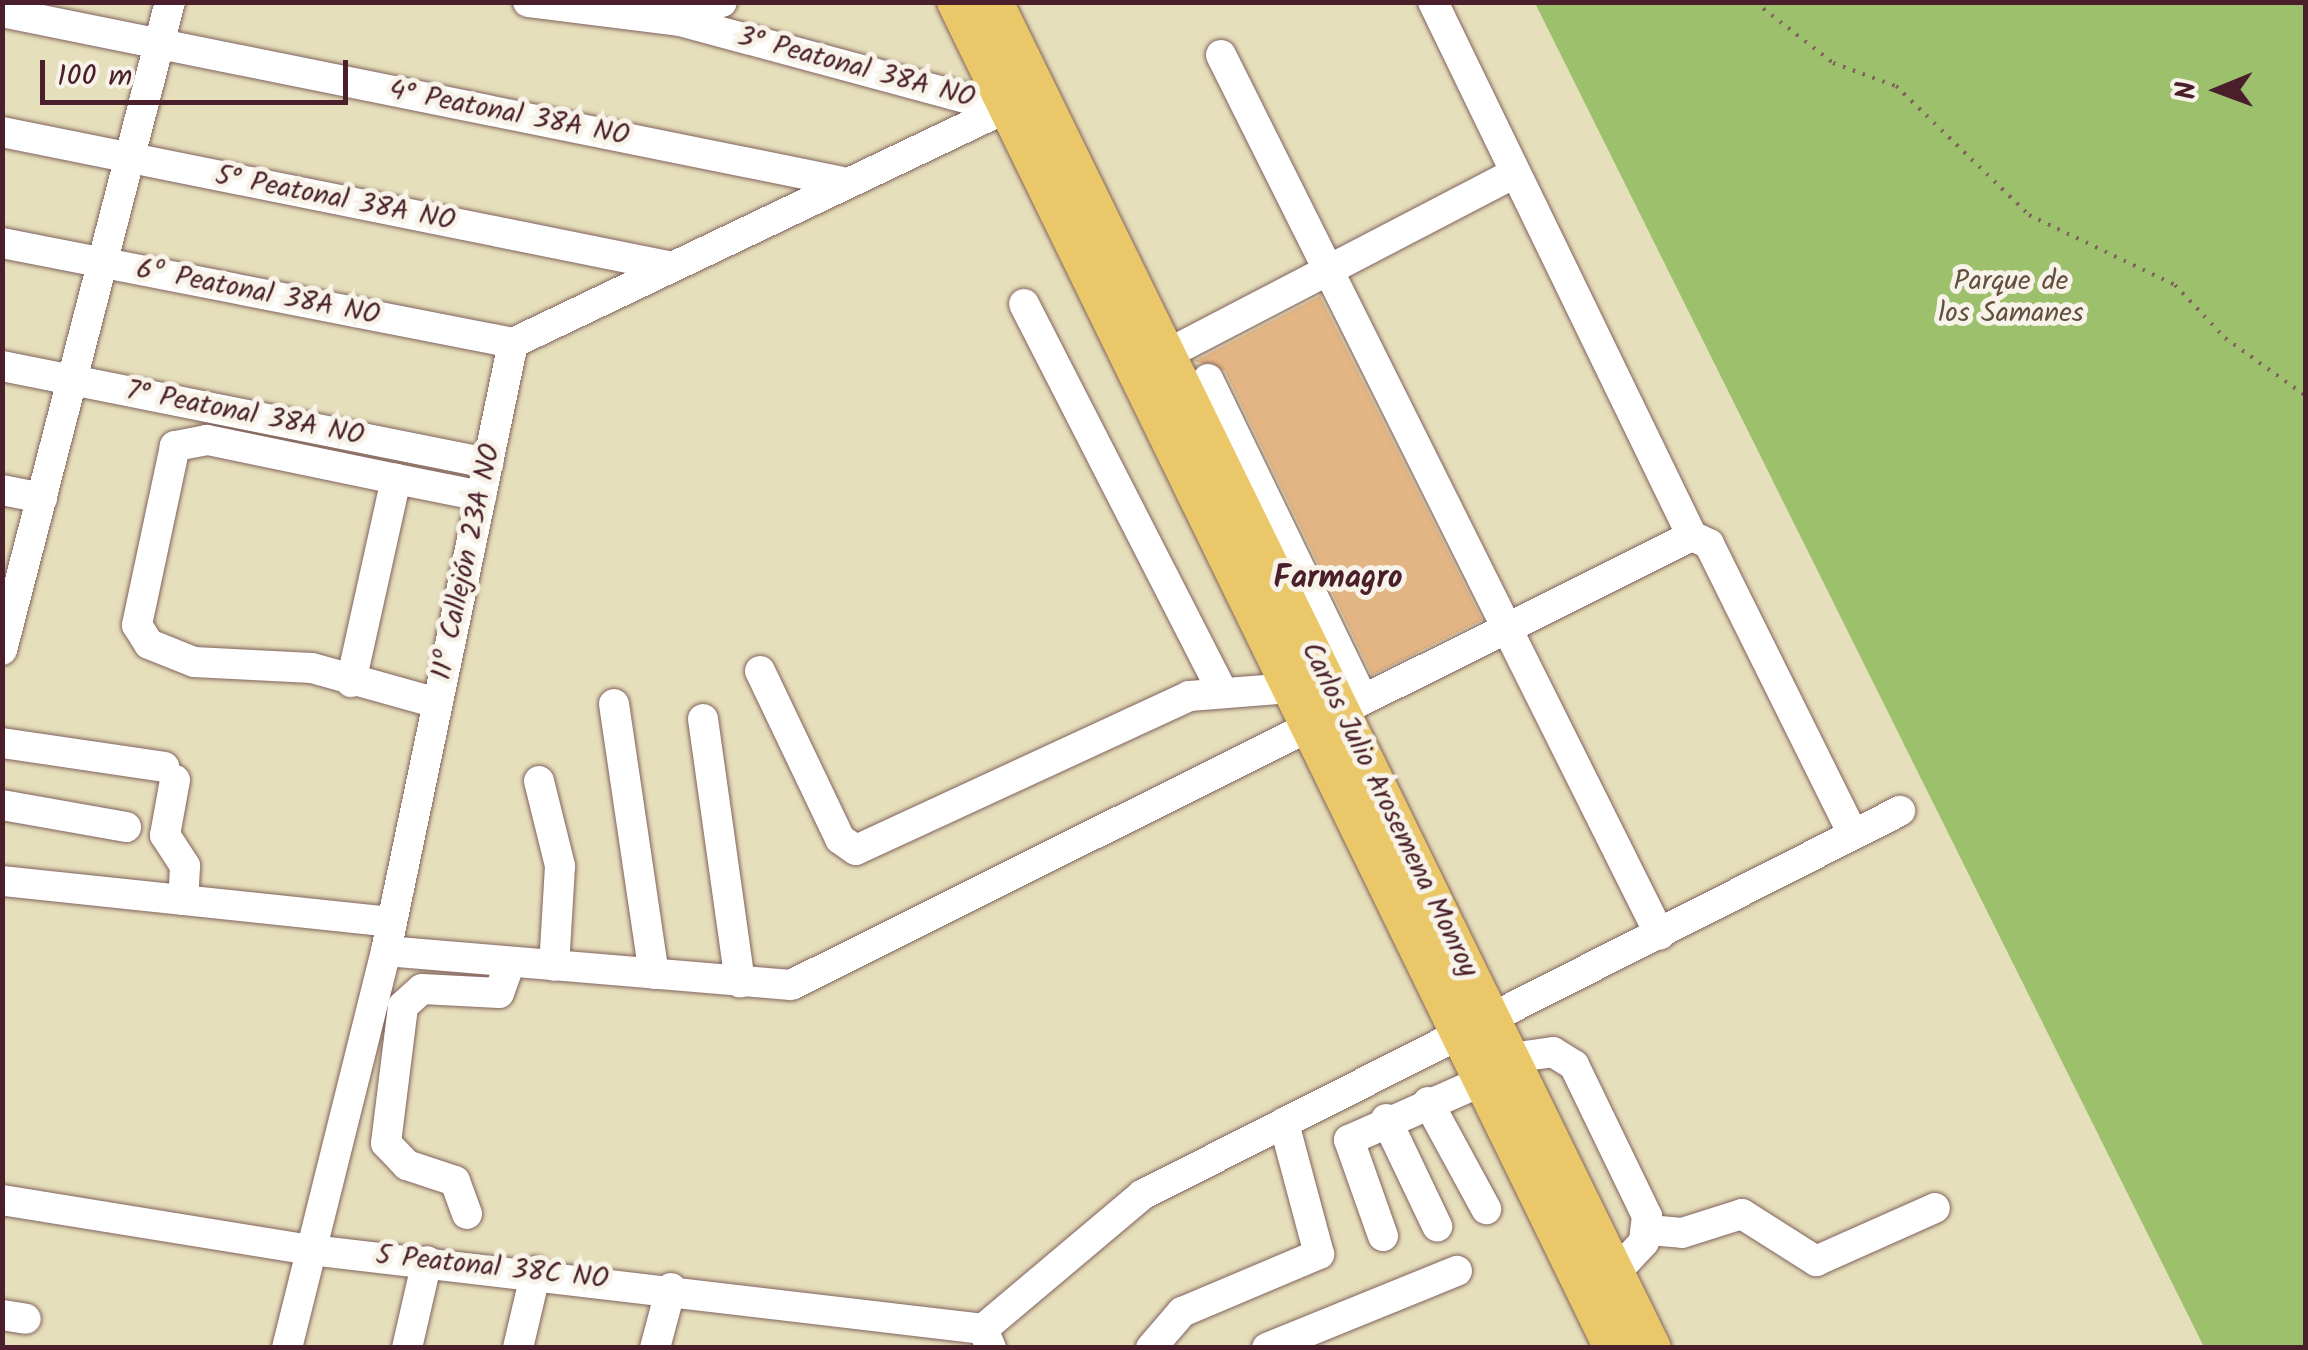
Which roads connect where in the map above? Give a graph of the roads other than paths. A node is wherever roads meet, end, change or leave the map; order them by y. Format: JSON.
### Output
{"nodes":[{"id":1,"x":170,"y":2,"type":"edge"},
{"id":2,"x":722,"y":2,"type":"edge"},
{"id":3,"x":956,"y":2,"type":"edge"},
{"id":4,"x":994,"y":2,"type":"edge"},
{"id":5,"x":1433,"y":2,"type":"edge"},
{"id":6,"x":535,"y":3,"type":"edge"},
{"id":7,"x":2,"y":12,"type":"edge"},
{"id":8,"x":675,"y":12,"type":"edge"},
{"id":9,"x":160,"y":43,"type":"junction"},
{"id":10,"x":1220,"y":55,"type":"dead end"},
{"id":11,"x":1022,"y":101,"type":"junction"},
{"id":12,"x":2,"y":132,"type":"edge"},
{"id":13,"x":130,"y":158,"type":"junction"},
{"id":14,"x":1515,"y":172,"type":"junction"},
{"id":15,"x":839,"y":181,"type":"junction"},
{"id":16,"x":2,"y":243,"type":"edge"},
{"id":17,"x":103,"y":262,"type":"junction"},
{"id":18,"x":668,"y":266,"type":"junction"},
{"id":19,"x":1326,"y":273,"type":"junction"},
{"id":20,"x":1024,"y":304,"type":"dead end"},
{"id":21,"x":513,"y":343,"type":"junction"},
{"id":22,"x":1151,"y":362,"type":"junction"},
{"id":23,"x":2,"y":366,"type":"edge"},
{"id":24,"x":72,"y":379,"type":"junction"},
{"id":25,"x":1208,"y":379,"type":"dead end"},
{"id":26,"x":488,"y":463,"type":"junction"},
{"id":27,"x":396,"y":479,"type":"junction"},
{"id":28,"x":2,"y":490,"type":"edge"},
{"id":29,"x":481,"y":496,"type":"junction"},
{"id":30,"x":42,"y":498,"type":"junction"},
{"id":31,"x":1692,"y":536,"type":"junction"},
{"id":32,"x":7,"y":611,"type":"edge"},
{"id":33,"x":1499,"y":628,"type":"junction"},
{"id":34,"x":2,"y":650,"type":"edge"},
{"id":35,"x":760,"y":671,"type":"dead end"},
{"id":36,"x":351,"y":682,"type":"junction"},
{"id":37,"x":1291,"y":688,"type":"junction"},
{"id":38,"x":1223,"y":693,"type":"junction"},
{"id":39,"x":436,"y":703,"type":"junction"},
{"id":40,"x":614,"y":704,"type":"dead end"},
{"id":41,"x":1337,"y":710,"type":"junction"},
{"id":42,"x":704,"y":719,"type":"dead end"},
{"id":43,"x":2,"y":743,"type":"edge"},
{"id":44,"x":539,"y":781,"type":"dead end"},
{"id":45,"x":2,"y":805,"type":"edge"},
{"id":46,"x":1900,"y":811,"type":"dead end"},
{"id":47,"x":126,"y":827,"type":"dead end"},
{"id":48,"x":1853,"y":834,"type":"junction"},
{"id":49,"x":2,"y":881,"type":"edge"},
{"id":50,"x":183,"y":900,"type":"junction"},
{"id":51,"x":1660,"y":935,"type":"junction"},
{"id":52,"x":389,"y":937,"type":"junction"},
{"id":53,"x":510,"y":962,"type":"junction"},
{"id":54,"x":554,"y":966,"type":"junction"},
{"id":55,"x":654,"y":974,"type":"junction"},
{"id":56,"x":740,"y":982,"type":"junction"},
{"id":57,"x":1475,"y":1026,"type":"junction"},
{"id":58,"x":1497,"y":1069,"type":"junction"},
{"id":59,"x":1428,"y":1102,"type":"junction"},
{"id":60,"x":1386,"y":1119,"type":"junction"},
{"id":61,"x":1284,"y":1122,"type":"junction"},
{"id":62,"x":2,"y":1200,"type":"edge"},
{"id":63,"x":1486,"y":1208,"type":"dead end"},
{"id":64,"x":1935,"y":1208,"type":"dead end"},
{"id":65,"x":467,"y":1214,"type":"dead end"},
{"id":66,"x":1436,"y":1226,"type":"dead end"},
{"id":67,"x":1648,"y":1230,"type":"junction"},
{"id":68,"x":1383,"y":1236,"type":"dead end"},
{"id":69,"x":311,"y":1250,"type":"junction"},
{"id":70,"x":427,"y":1261,"type":"junction"},
{"id":71,"x":536,"y":1271,"type":"junction"},
{"id":72,"x":1457,"y":1271,"type":"dead end"},
{"id":73,"x":1615,"y":1272,"type":"junction"},
{"id":74,"x":672,"y":1288,"type":"junction"},
{"id":75,"x":1335,"y":1334,"type":"edge"},
{"id":76,"x":987,"y":1338,"type":"edge"},
{"id":77,"x":1162,"y":1342,"type":"edge"},
{"id":78,"x":287,"y":1348,"type":"edge"},
{"id":79,"x":407,"y":1348,"type":"edge"},
{"id":80,"x":518,"y":1348,"type":"edge"},
{"id":81,"x":654,"y":1348,"type":"edge"},
{"id":82,"x":1267,"y":1348,"type":"edge"},
{"id":83,"x":1613,"y":1348,"type":"edge"},
{"id":84,"x":1652,"y":1348,"type":"edge"}],
"edges":[{"from":1,"to":9,"type":"street"},
{"from":2,"to":8,"type":"street"},
{"from":3,"to":11,"type":"main road","name":"Carlos Julio Arosemena Monroy"},
{"from":4,"to":11,"type":"main road","name":"Carlos Julio Arosemena Monroy"},
{"from":5,"to":14,"type":"street"},
{"from":6,"to":8,"type":"street","name":"3° Peatonal 38A NO"},
{"from":7,"to":9,"type":"street","name":"4° Peatonal 38A NO"},
{"from":8,"to":11,"type":"street","name":"3° Peatonal 38A NO"},
{"from":9,"to":13,"type":"street"},
{"from":9,"to":15,"type":"street","name":"4° Peatonal 38A NO"},
{"from":10,"to":19,"type":"street"},
{"from":11,"to":15,"type":"street"},
{"from":11,"to":22,"type":"main road","name":"Carlos Julio Arosemena Monroy"},
{"from":12,"to":13,"type":"street","name":"5° Peatonal 38A NO"},
{"from":13,"to":17,"type":"street"},
{"from":13,"to":18,"type":"street","name":"5° Peatonal 38A NO"},
{"from":14,"to":19,"type":"street"},
{"from":14,"to":31,"type":"street"},
{"from":15,"to":18,"type":"street"},
{"from":16,"to":17,"type":"street","name":"6º Peatonal 38A NO"},
{"from":17,"to":21,"type":"street","name":"6º Peatonal 38A NO"},
{"from":17,"to":24,"type":"street"},
{"from":18,"to":21,"type":"street"},
{"from":19,"to":22,"type":"street"},
{"from":19,"to":33,"type":"street"},
{"from":20,"to":38,"type":"street"},
{"from":21,"to":26,"type":"street","name":"11º Callejón 23A NO"},
{"from":22,"to":37,"type":"main road","name":"Carlos Julio Arosemena Monroy"},
{"from":22,"to":41,"type":"main road","name":"Carlos Julio Arosemena Monroy"},
{"from":23,"to":24,"type":"street","name":"7° Peatonal 38A NO"},
{"from":24,"to":26,"type":"street","name":"7° Peatonal 38A NO"},
{"from":24,"to":30,"type":"street"},
{"from":25,"to":41,"type":"street"},
{"from":26,"to":29,"type":"street","name":"11º Callejón 23A NO"},
{"from":27,"to":29,"type":"street"},
{"from":27,"to":36,"type":"street"},
{"from":27,"to":36,"type":"street"},
{"from":28,"to":30,"type":"street"},
{"from":29,"to":39,"type":"street","name":"11º Callejón 23A NO"},
{"from":30,"to":32,"type":"street"},
{"from":31,"to":33,"type":"street"},
{"from":31,"to":48,"type":"street"},
{"from":32,"to":34,"type":"street"},
{"from":33,"to":41,"type":"street"},
{"from":33,"to":51,"type":"street"},
{"from":35,"to":38,"type":"street"},
{"from":36,"to":39,"type":"street"},
{"from":37,"to":38,"type":"street"},
{"from":37,"to":41,"type":"main road","name":"Carlos Julio Arosemena Monroy"},
{"from":39,"to":52,"type":"street","name":"11º Callejón 23A NO"},
{"from":40,"to":55,"type":"street"},
{"from":41,"to":56,"type":"street"},
{"from":41,"to":57,"type":"main road","name":"Carlos Julio Arosemena Monroy"},
{"from":42,"to":56,"type":"street"},
{"from":43,"to":50,"type":"street"},
{"from":44,"to":54,"type":"street"},
{"from":45,"to":47,"type":"street"},
{"from":46,"to":48,"type":"street"},
{"from":48,"to":51,"type":"street"},
{"from":49,"to":50,"type":"street"},
{"from":50,"to":52,"type":"street"},
{"from":51,"to":57,"type":"street"},
{"from":52,"to":53,"type":"street"},
{"from":52,"to":69,"type":"street","name":"11º Callejón 23A NO"},
{"from":53,"to":54,"type":"street"},
{"from":53,"to":65,"type":"street"},
{"from":54,"to":55,"type":"street"},
{"from":55,"to":56,"type":"street"},
{"from":57,"to":58,"type":"main road","name":"Carlos Julio Arosemena Monroy"},
{"from":57,"to":61,"type":"street"},
{"from":58,"to":59,"type":"street"},
{"from":58,"to":67,"type":"street"},
{"from":58,"to":73,"type":"main road","name":"Carlos Julio Arosemena Monroy"},
{"from":58,"to":83,"type":"main road","name":"Carlos Julio Arosemena Monroy"},
{"from":59,"to":60,"type":"street"},
{"from":59,"to":63,"type":"street"},
{"from":60,"to":66,"type":"street"},
{"from":60,"to":68,"type":"street"},
{"from":61,"to":76,"type":"street"},
{"from":61,"to":77,"type":"street"},
{"from":62,"to":69,"type":"street","name":"5 Peatonal 38C NO"},
{"from":64,"to":67,"type":"street"},
{"from":67,"to":73,"type":"street"},
{"from":69,"to":70,"type":"street","name":"5 Peatonal 38C NO"},
{"from":69,"to":78,"type":"street","name":"11º Callejón 23A NO"},
{"from":70,"to":71,"type":"street","name":"5 Peatonal 38C NO"},
{"from":70,"to":79,"type":"street"},
{"from":71,"to":74,"type":"street","name":"5 Peatonal 38C NO"},
{"from":71,"to":80,"type":"street"},
{"from":72,"to":75,"type":"street"},
{"from":73,"to":84,"type":"main road","name":"Carlos Julio Arosemena Monroy"},
{"from":74,"to":76,"type":"street","name":"5 Peatonal 38C NO"},
{"from":74,"to":81,"type":"street"},
{"from":75,"to":82,"type":"street"}]}
